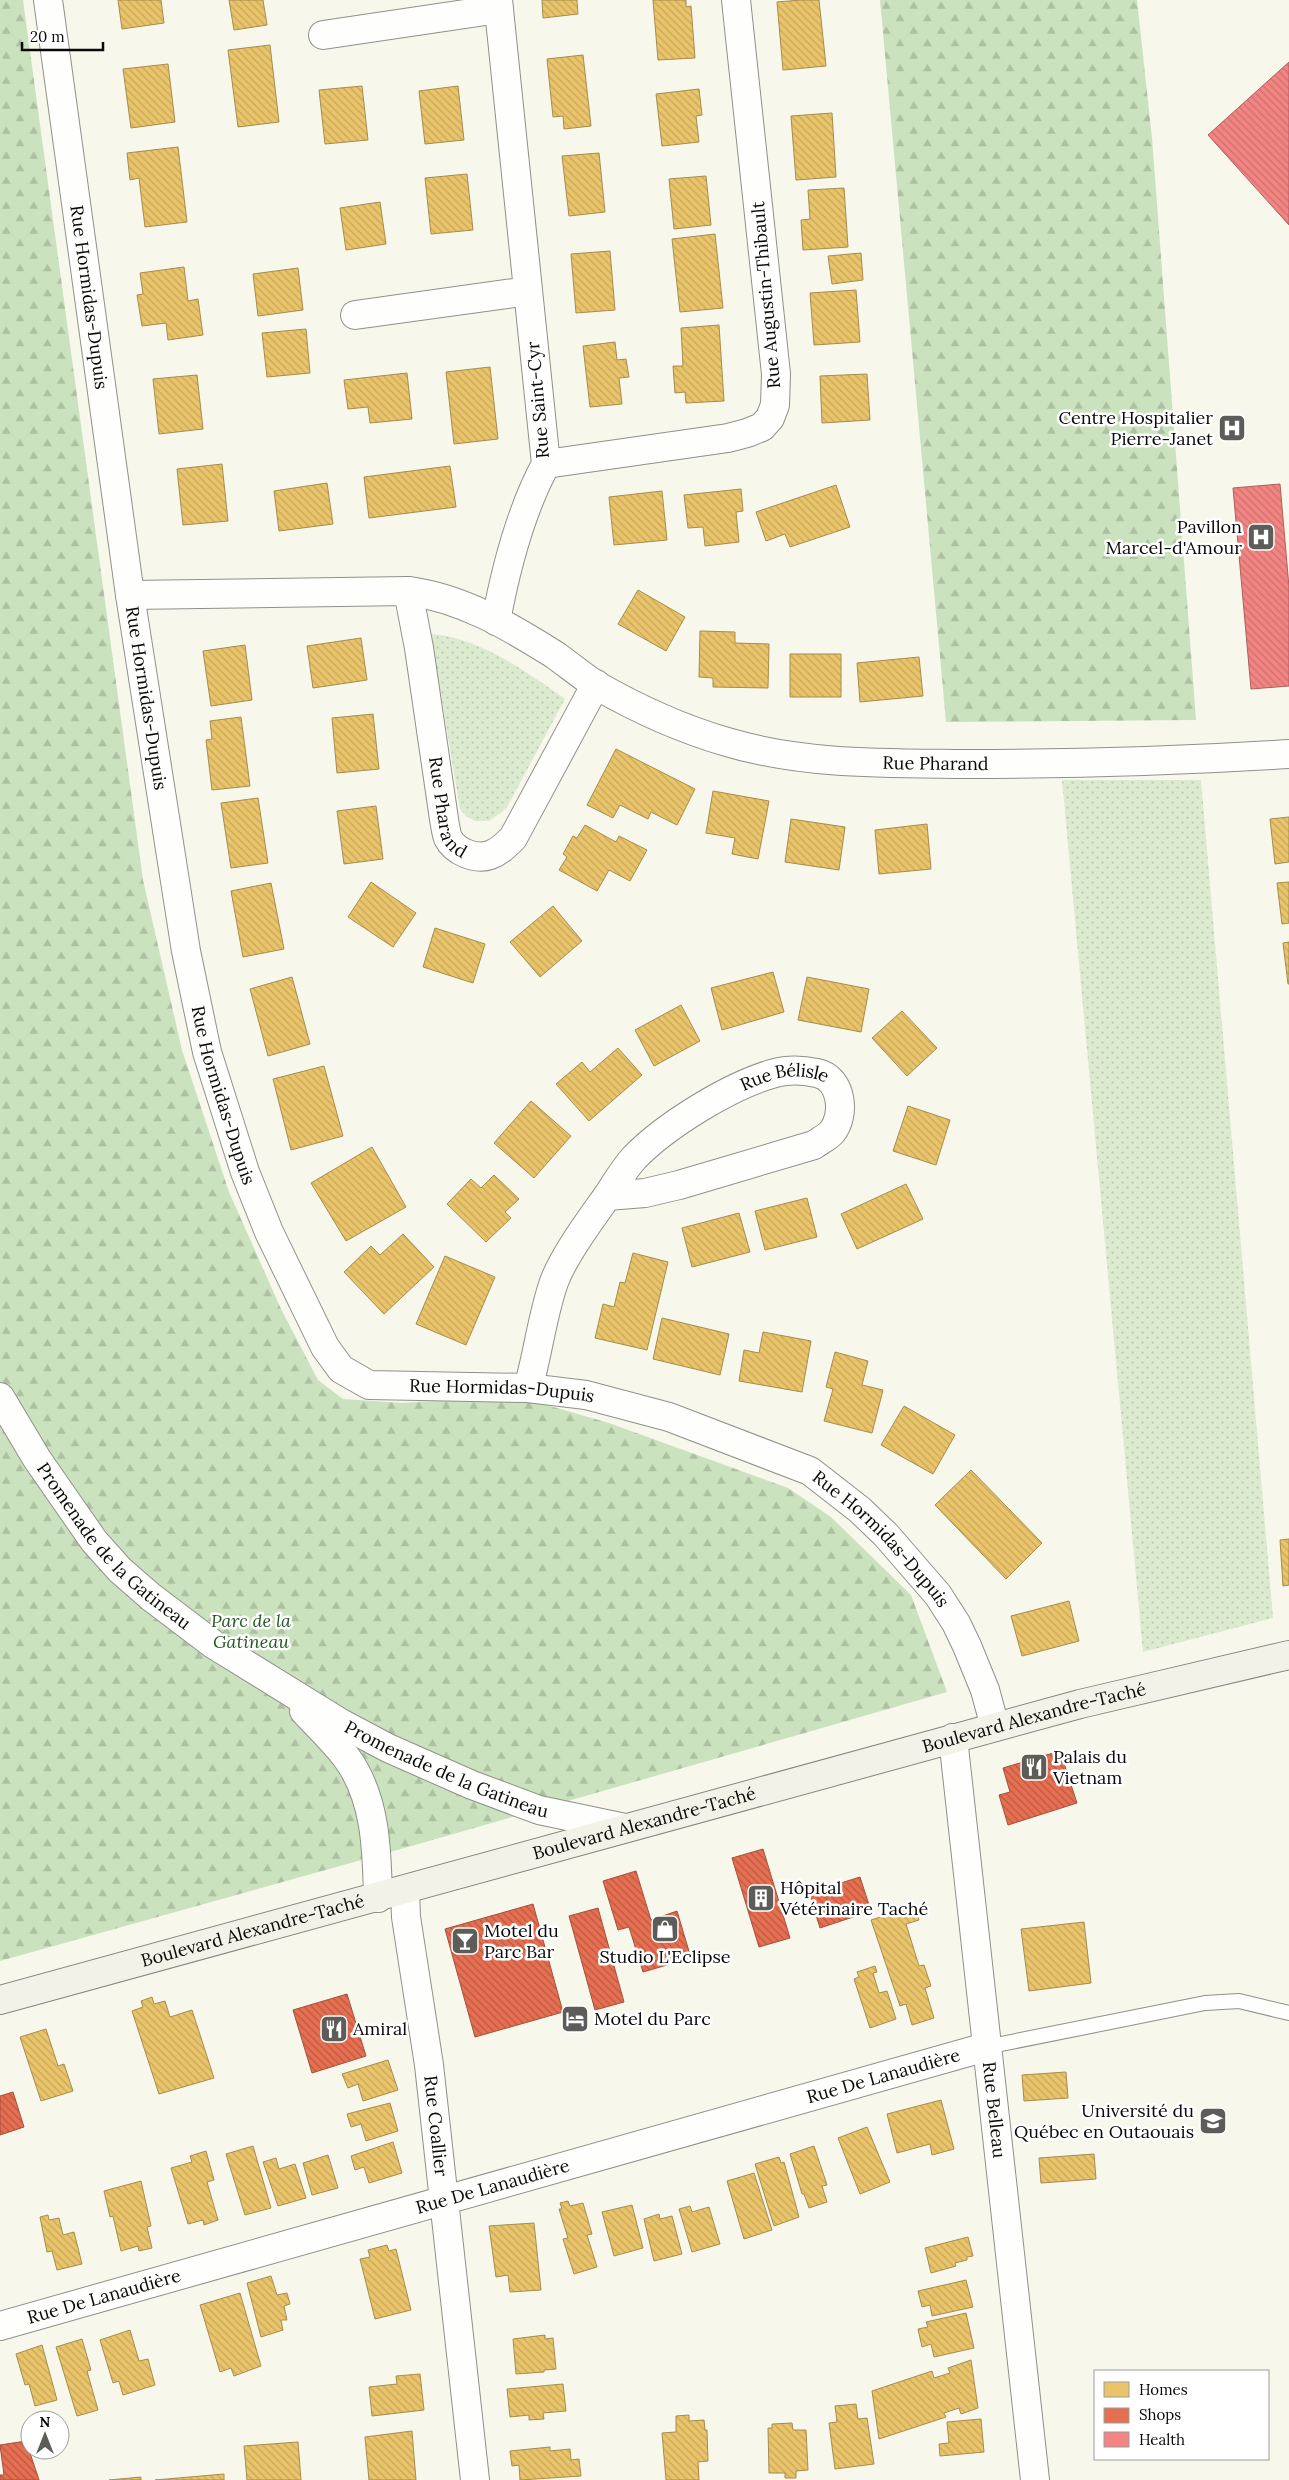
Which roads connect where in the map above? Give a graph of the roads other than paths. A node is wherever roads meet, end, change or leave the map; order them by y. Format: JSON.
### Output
{"nodes":[{"id":1,"x":48,"y":0,"type":"edge"},
{"id":2,"x":736,"y":0,"type":"edge"},
{"id":3,"x":498,"y":5,"type":"edge"},
{"id":4,"x":323,"y":35,"type":"dead end"},
{"id":5,"x":528,"y":291,"type":"junction"},
{"id":6,"x":355,"y":315,"type":"dead end"},
{"id":7,"x":546,"y":464,"type":"junction"},
{"id":8,"x":408,"y":591,"type":"junction"},
{"id":9,"x":130,"y":595,"type":"junction"},
{"id":10,"x":496,"y":620,"type":"junction"},
{"id":11,"x":596,"y":684,"type":"junction"},
{"id":12,"x":1289,"y":754,"type":"edge"},
{"id":13,"x":607,"y":1196,"type":"junction"},
{"id":14,"x":528,"y":1388,"type":"junction"},
{"id":15,"x":0,"y":1397,"type":"edge"},
{"id":16,"x":1289,"y":1655,"type":"edge"},
{"id":17,"x":280,"y":1685,"type":"junction"},
{"id":18,"x":996,"y":1728,"type":"junction"},
{"id":19,"x":953,"y":1738,"type":"junction"},
{"id":20,"x":625,"y":1828,"type":"junction"},
{"id":21,"x":405,"y":1890,"type":"junction"},
{"id":22,"x":378,"y":1898,"type":"junction"},
{"id":23,"x":0,"y":2000,"type":"edge"},
{"id":24,"x":1289,"y":2013,"type":"edge"},
{"id":25,"x":986,"y":2047,"type":"junction"},
{"id":26,"x":443,"y":2200,"type":"junction"},
{"id":27,"x":0,"y":2326,"type":"edge"},
{"id":28,"x":475,"y":2480,"type":"edge"},
{"id":29,"x":1035,"y":2480,"type":"edge"}],
"edges":[{"from":1,"to":9,"type":"street","name":"Rue Hormidas-Dupuis"},
{"from":2,"to":7,"type":"street","name":"Rue Augustin-Thibault"},
{"from":3,"to":4,"type":"street","name":"Rue Saint-Cyr"},
{"from":3,"to":5,"type":"street","name":"Rue Saint-Cyr"},
{"from":5,"to":6,"type":"street"},
{"from":5,"to":7,"type":"street","name":"Rue Saint-Cyr"},
{"from":7,"to":10,"type":"street","name":"Rue Saint-Cyr"},
{"from":8,"to":9,"type":"street","name":"Rue Pharand"},
{"from":8,"to":10,"type":"street","name":"Rue Pharand"},
{"from":8,"to":11,"type":"street","name":"Rue Pharand"},
{"from":9,"to":14,"type":"street","name":"Rue Hormidas-Dupuis"},
{"from":10,"to":11,"type":"street","name":"Rue Pharand"},
{"from":11,"to":12,"type":"street","name":"Rue Pharand"},
{"from":13,"to":13,"type":"street","name":"Rue Bélisle"},
{"from":13,"to":14,"type":"street","name":"Rue Bélisle"},
{"from":14,"to":18,"type":"street","name":"Rue Hormidas-Dupuis"},
{"from":15,"to":17,"type":"street","name":"Promenade de la Gatineau"},
{"from":16,"to":18,"type":"main road","name":"Boulevard Alexandre-Taché"},
{"from":17,"to":20,"type":"street","name":"Promenade de la Gatineau"},
{"from":17,"to":22,"type":"street","name":"Promenade de la Gatineau"},
{"from":18,"to":19,"type":"main road","name":"Boulevard Alexandre-Taché"},
{"from":19,"to":20,"type":"main road","name":"Boulevard Alexandre-Taché"},
{"from":19,"to":25,"type":"street","name":"Rue Belleau"},
{"from":20,"to":21,"type":"main road","name":"Boulevard Alexandre-Taché"},
{"from":21,"to":22,"type":"main road","name":"Boulevard Alexandre-Taché"},
{"from":21,"to":26,"type":"street","name":"Rue Coallier"},
{"from":22,"to":23,"type":"main road","name":"Boulevard Alexandre-Taché"},
{"from":24,"to":25,"type":"lane"},
{"from":25,"to":26,"type":"street","name":"Rue De Lanaudière"},
{"from":25,"to":29,"type":"street","name":"Rue Belleau"},
{"from":26,"to":27,"type":"street","name":"Rue De Lanaudière"},
{"from":26,"to":28,"type":"street","name":"Rue Coallier"}]}
